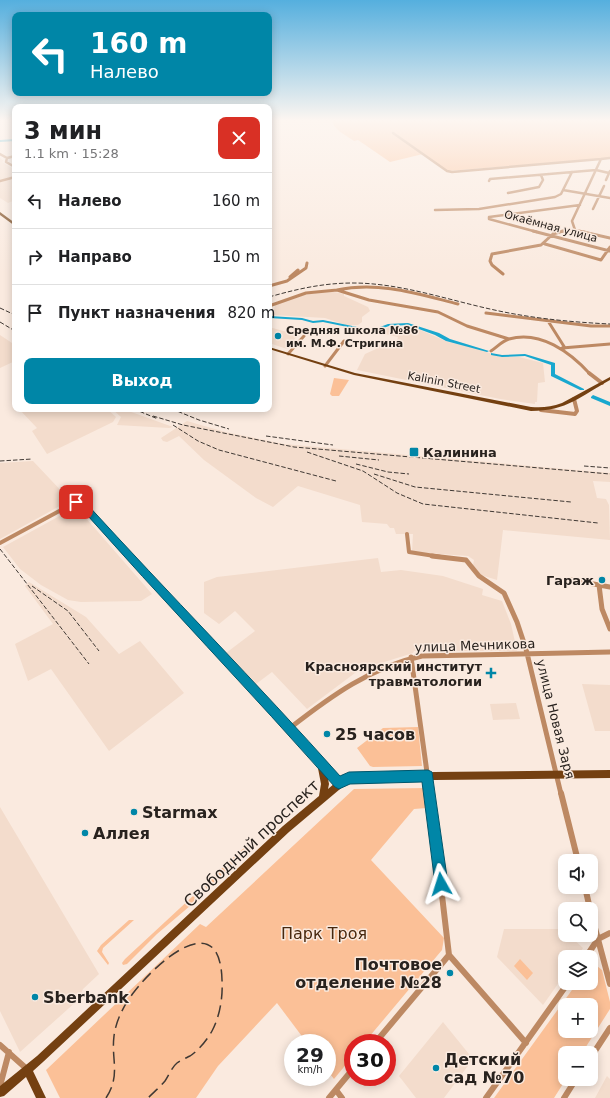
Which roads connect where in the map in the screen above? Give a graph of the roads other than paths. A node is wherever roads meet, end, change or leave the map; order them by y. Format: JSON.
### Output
{"nodes":[{"id":1,"x":570,"y":172,"type":"edge"},
{"id":2,"x":572,"y":172,"type":"edge"},
{"id":3,"x":595,"y":172,"type":"edge"},
{"id":4,"x":610,"y":172,"type":"edge"},
{"id":5,"x":541,"y":175,"type":"junction"},
{"id":6,"x":12,"y":178,"type":"edge"},
{"id":7,"x":606,"y":180,"type":"dead end"},
{"id":8,"x":0,"y":181,"type":"edge"},
{"id":9,"x":489,"y":181,"type":"dead end"},
{"id":10,"x":604,"y":186,"type":"dead end"},
{"id":11,"x":562,"y":190,"type":"junction"},
{"id":12,"x":508,"y":193,"type":"dead end"},
{"id":13,"x":585,"y":194,"type":"junction"},
{"id":14,"x":599,"y":197,"type":"junction"},
{"id":15,"x":610,"y":198,"type":"edge"},
{"id":16,"x":580,"y":205,"type":"junction"},
{"id":17,"x":593,"y":209,"type":"dead end"},
{"id":18,"x":435,"y":210,"type":"dead end"},
{"id":19,"x":0,"y":213,"type":"edge"},
{"id":20,"x":12,"y":222,"type":"edge"},
{"id":21,"x":575,"y":230,"type":"junction"},
{"id":22,"x":551,"y":236,"type":"junction"},
{"id":23,"x":610,"y":238,"type":"edge"},
{"id":24,"x":545,"y":244,"type":"junction"},
{"id":25,"x":610,"y":247,"type":"edge"},
{"id":26,"x":609,"y":251,"type":"edge"},
{"id":27,"x":307,"y":263,"type":"dead end"},
{"id":28,"x":298,"y":270,"type":"dead end"},
{"id":29,"x":503,"y":274,"type":"dead end"},
{"id":30,"x":291,"y":279,"type":"junction"},
{"id":31,"x":272,"y":285,"type":"edge"},
{"id":32,"x":337,"y":290,"type":"junction"},
{"id":33,"x":458,"y":304,"type":"dead end"},
{"id":34,"x":272,"y":305,"type":"edge"},
{"id":35,"x":486,"y":313,"type":"dead end"},
{"id":36,"x":548,"y":321,"type":"junction"},
{"id":37,"x":610,"y":326,"type":"edge"},
{"id":38,"x":304,"y":336,"type":"dead end"},
{"id":39,"x":509,"y":340,"type":"junction"},
{"id":40,"x":344,"y":341,"type":"dead end"},
{"id":41,"x":610,"y":344,"type":"edge"},
{"id":42,"x":563,"y":348,"type":"junction"},
{"id":43,"x":272,"y":349,"type":"edge"},
{"id":44,"x":491,"y":351,"type":"dead end"},
{"id":45,"x":288,"y":354,"type":"junction"},
{"id":46,"x":325,"y":366,"type":"junction"},
{"id":47,"x":610,"y":378,"type":"edge"},
{"id":48,"x":602,"y":383,"type":"junction"},
{"id":49,"x":574,"y":399,"type":"junction"},
{"id":50,"x":541,"y":410,"type":"junction"},
{"id":51,"x":407,"y":534,"type":"dead end"},
{"id":52,"x":0,"y":543,"type":"edge"},
{"id":53,"x":572,"y":580,"type":"dead end"},
{"id":54,"x":599,"y":585,"type":"junction"},
{"id":55,"x":610,"y":587,"type":"edge"},
{"id":56,"x":610,"y":629,"type":"edge"},
{"id":57,"x":610,"y":652,"type":"edge"},
{"id":58,"x":527,"y":654,"type":"junction"},
{"id":59,"x":411,"y":657,"type":"junction"},
{"id":60,"x":290,"y":728,"type":"junction"},
{"id":61,"x":321,"y":763,"type":"junction"},
{"id":62,"x":558,"y":774,"type":"junction"},
{"id":63,"x":610,"y":774,"type":"edge"},
{"id":64,"x":428,"y":776,"type":"junction"},
{"id":65,"x":339,"y":783,"type":"junction"},
{"id":66,"x":323,"y":797,"type":"junction"},
{"id":67,"x":576,"y":854,"type":"edge"},
{"id":68,"x":610,"y":934,"type":"edge"},
{"id":69,"x":598,"y":939,"type":"joint"},
{"id":70,"x":449,"y":955,"type":"junction"},
{"id":71,"x":610,"y":984,"type":"edge"},
{"id":72,"x":563,"y":990,"type":"edge"},
{"id":73,"x":610,"y":1028,"type":"edge"},
{"id":74,"x":383,"y":1034,"type":"edge"},
{"id":75,"x":526,"y":1044,"type":"junction"},
{"id":76,"x":0,"y":1045,"type":"edge"},
{"id":77,"x":598,"y":1046,"type":"edge"},
{"id":78,"x":9,"y":1052,"type":"junction"},
{"id":79,"x":28,"y":1070,"type":"junction"},
{"id":80,"x":344,"y":1080,"type":"edge"},
{"id":81,"x":0,"y":1086,"type":"edge"},
{"id":82,"x":572,"y":1086,"type":"edge"},
{"id":83,"x":336,"y":1090,"type":"junction"},
{"id":84,"x":0,"y":1092,"type":"edge"},
{"id":85,"x":41,"y":1098,"type":"edge"},
{"id":86,"x":328,"y":1098,"type":"edge"},
{"id":87,"x":342,"y":1098,"type":"edge"},
{"id":88,"x":486,"y":1098,"type":"edge"},
{"id":89,"x":564,"y":1098,"type":"edge"}],
"edges":[{"from":1,"to":5,"type":"street"},
{"from":2,"to":11,"type":"street"},
{"from":3,"to":13,"type":"street"},
{"from":4,"to":7,"type":"street"},
{"from":5,"to":9,"type":"street"},
{"from":5,"to":12,"type":"street"},
{"from":6,"to":8,"type":"street"},
{"from":10,"to":14,"type":"street"},
{"from":11,"to":13,"type":"street"},
{"from":11,"to":18,"type":"street"},
{"from":13,"to":14,"type":"street"},
{"from":13,"to":16,"type":"street"},
{"from":14,"to":15,"type":"street"},
{"from":14,"to":17,"type":"street"},
{"from":16,"to":21,"type":"street"},
{"from":16,"to":22,"type":"street","name":"Окаёмная улица"},
{"from":19,"to":20,"type":"main road"},
{"from":21,"to":22,"type":"street"},
{"from":21,"to":23,"type":"street"},
{"from":22,"to":24,"type":"street"},
{"from":22,"to":26,"type":"street","name":"Окаёмная улица"},
{"from":24,"to":26,"type":"street"},
{"from":24,"to":29,"type":"street"},
{"from":25,"to":26,"type":"street"},
{"from":27,"to":30,"type":"street"},
{"from":28,"to":30,"type":"street"},
{"from":30,"to":31,"type":"street"},
{"from":32,"to":33,"type":"street"},
{"from":32,"to":34,"type":"street"},
{"from":32,"to":39,"type":"street"},
{"from":35,"to":36,"type":"street"},
{"from":36,"to":37,"type":"street"},
{"from":36,"to":42,"type":"street"},
{"from":38,"to":45,"type":"street"},
{"from":39,"to":42,"type":"street"},
{"from":39,"to":44,"type":"street"},
{"from":40,"to":46,"type":"street"},
{"from":41,"to":42,"type":"street"},
{"from":42,"to":48,"type":"street"},
{"from":43,"to":45,"type":"main road","name":"Kalinin Street"},
{"from":45,"to":46,"type":"main road","name":"Kalinin Street"},
{"from":46,"to":50,"type":"main road","name":"Kalinin Street"},
{"from":47,"to":48,"type":"main road","name":"Kalinin Street"},
{"from":48,"to":49,"type":"main road","name":"Kalinin Street"},
{"from":49,"to":50,"type":"main road","name":"Kalinin Street"},
{"from":49,"to":50,"type":"street"},
{"from":51,"to":58,"type":"street","name":"улица Новая Заря"},
{"from":52,"to":60,"type":"street"},
{"from":53,"to":54,"type":"street"},
{"from":54,"to":55,"type":"street"},
{"from":54,"to":56,"type":"street"},
{"from":57,"to":58,"type":"street","name":"улица Мечникова"},
{"from":58,"to":59,"type":"street","name":"улица Мечникова"},
{"from":58,"to":62,"type":"street","name":"улица Новая Заря"},
{"from":59,"to":60,"type":"street","name":"улица Мечникова"},
{"from":59,"to":64,"type":"street"},
{"from":60,"to":61,"type":"street"},
{"from":61,"to":65,"type":"street"},
{"from":61,"to":66,"type":"main road"},
{"from":62,"to":63,"type":"main road","name":"Свободный проспект"},
{"from":62,"to":64,"type":"main road","name":"Свободный проспект"},
{"from":62,"to":67,"type":"street","name":"улица Новая Заря"},
{"from":64,"to":65,"type":"main road","name":"Свободный проспект"},
{"from":64,"to":70,"type":"street"},
{"from":65,"to":66,"type":"main road","name":"Свободный проспект"},
{"from":66,"to":79,"type":"main road","name":"Свободный проспект"},
{"from":68,"to":69,"type":"street"},
{"from":69,"to":71,"type":"street"},
{"from":70,"to":74,"type":"street"},
{"from":70,"to":75,"type":"street"},
{"from":72,"to":75,"type":"street"},
{"from":73,"to":77,"type":"street"},
{"from":75,"to":88,"type":"street"},
{"from":76,"to":78,"type":"street"},
{"from":78,"to":79,"type":"street"},
{"from":78,"to":81,"type":"street"},
{"from":79,"to":84,"type":"main road","name":"Свободный проспект"},
{"from":79,"to":85,"type":"main road"},
{"from":80,"to":83,"type":"street"},
{"from":82,"to":89,"type":"street"},
{"from":83,"to":86,"type":"street"},
{"from":83,"to":87,"type":"street"}]}
